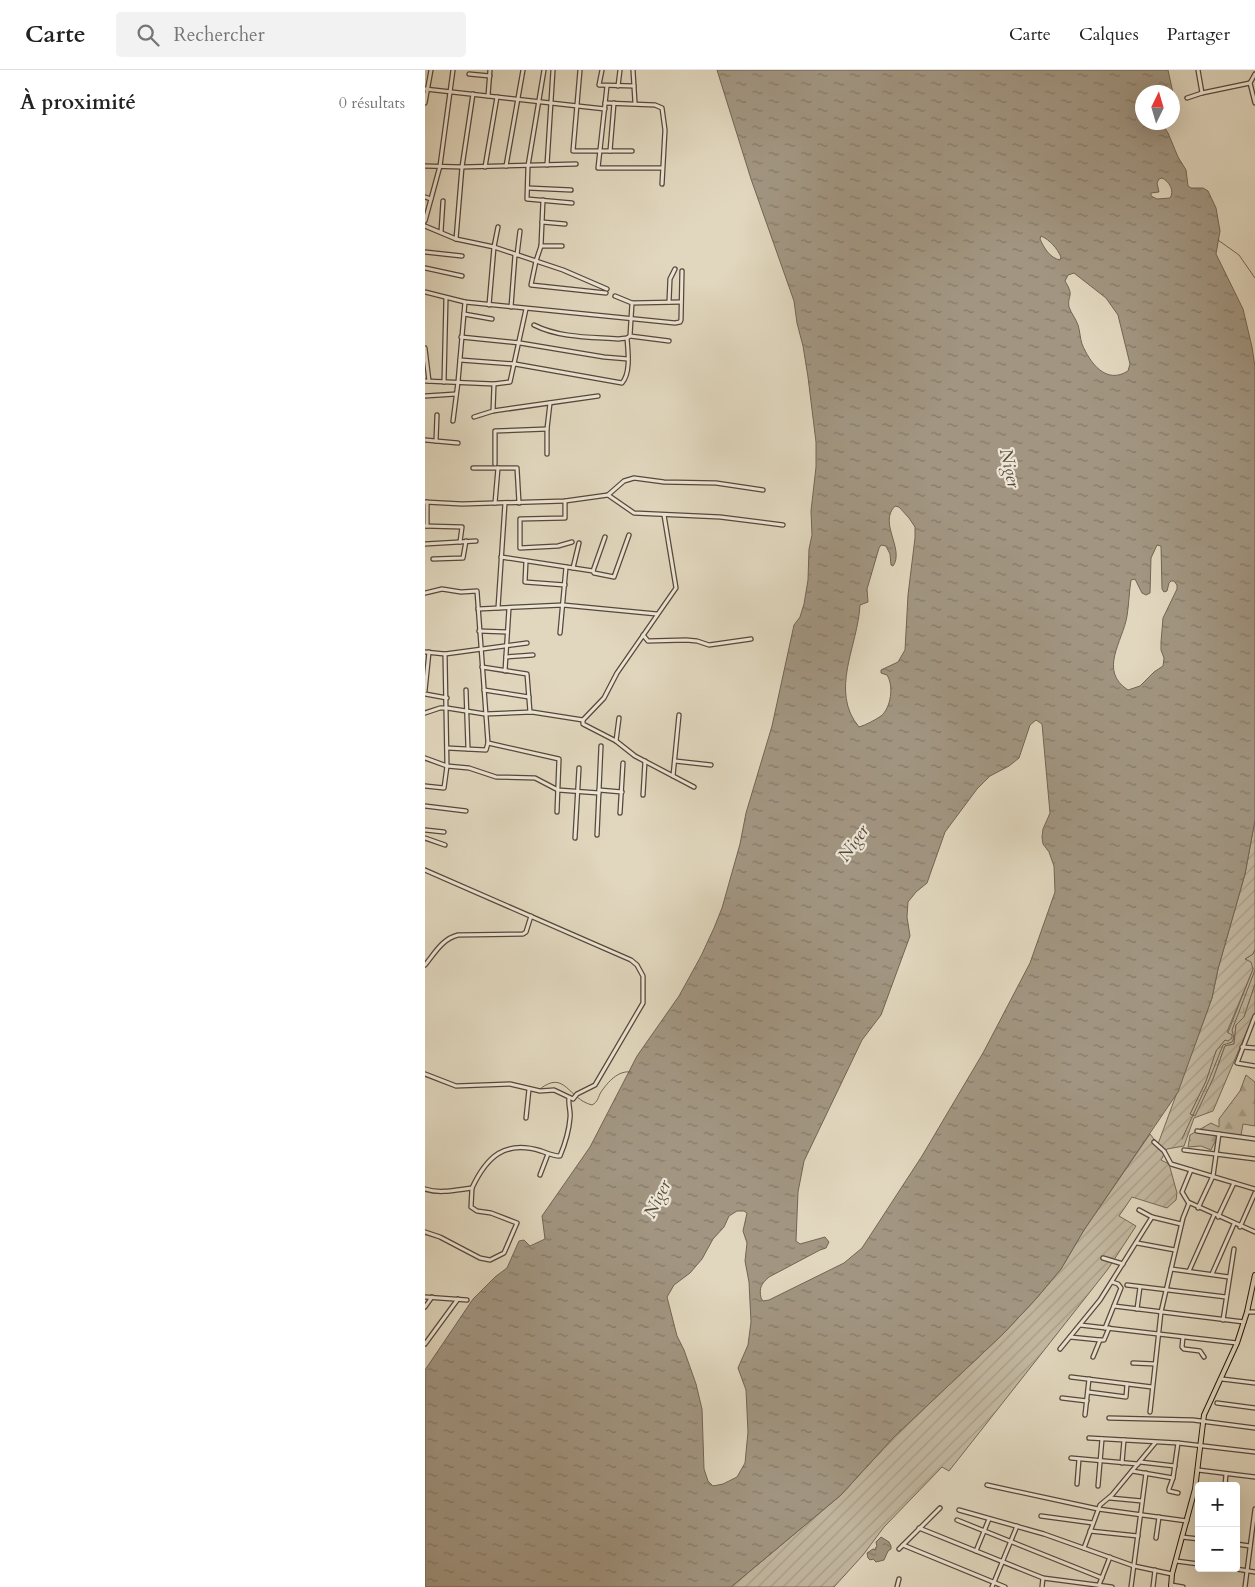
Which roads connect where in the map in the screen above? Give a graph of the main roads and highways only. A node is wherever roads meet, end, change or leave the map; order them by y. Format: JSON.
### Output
{"nodes":[{"id":1,"x":1255,"y":1275,"type":"edge"},
{"id":2,"x":1171,"y":1586,"type":"edge"}],
"edges":[{"from":1,"to":2,"type":"main road"}]}
